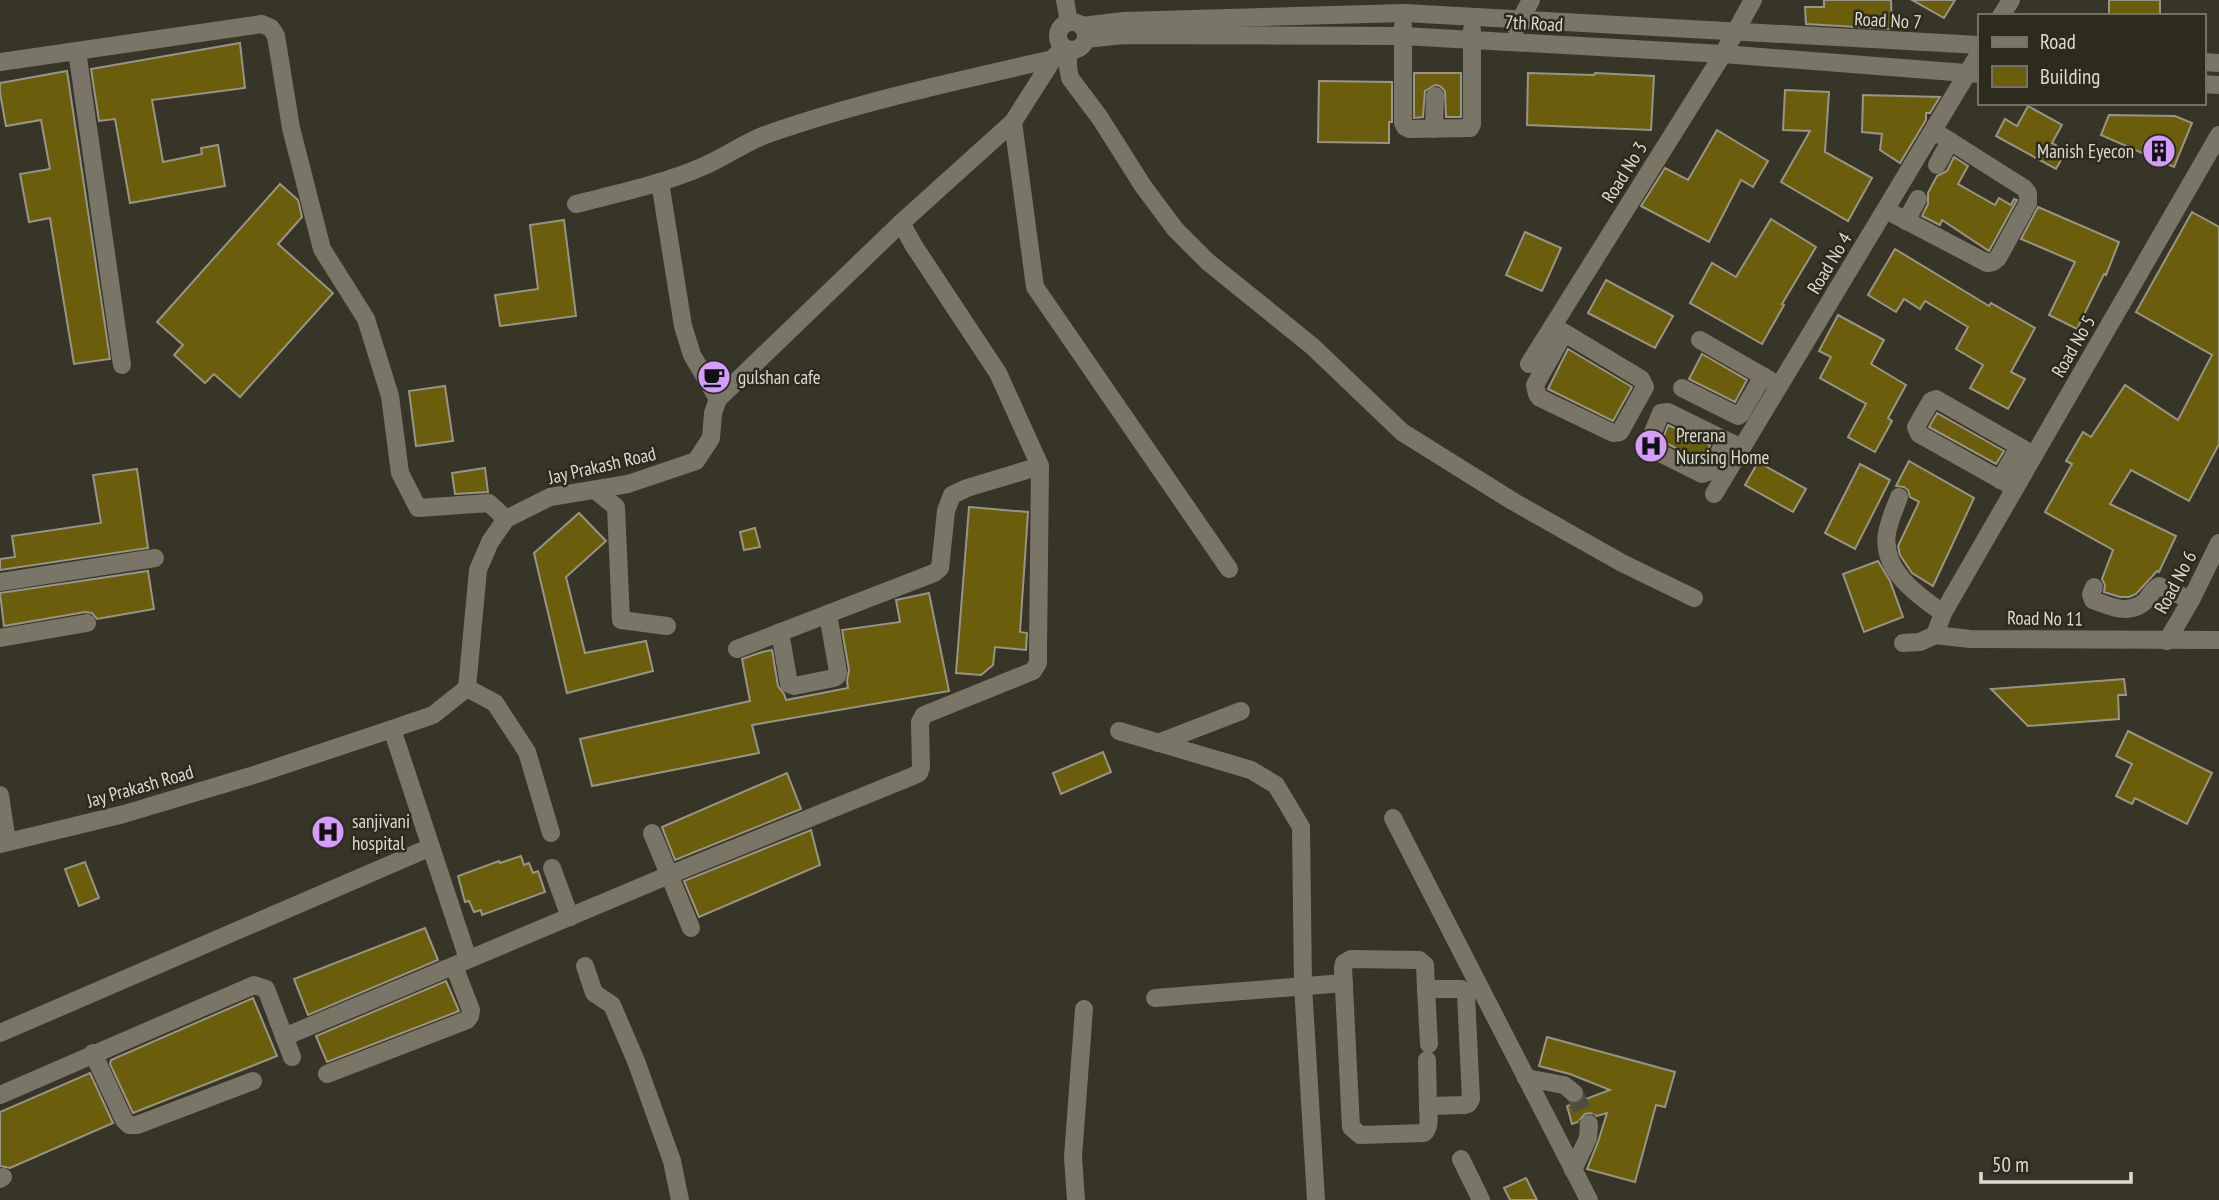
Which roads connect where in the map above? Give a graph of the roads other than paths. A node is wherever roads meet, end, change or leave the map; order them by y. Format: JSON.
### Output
{"nodes":[{"id":1,"x":1065,"y":0,"type":"edge"},
{"id":2,"x":1531,"y":0,"type":"edge"},
{"id":3,"x":1753,"y":0,"type":"edge"},
{"id":4,"x":1363,"y":7,"type":"edge"},
{"id":5,"x":1404,"y":13,"type":"junction"},
{"id":6,"x":1472,"y":16,"type":"junction"},
{"id":7,"x":1520,"y":18,"type":"junction"},
{"id":8,"x":1079,"y":29,"type":"junction"},
{"id":9,"x":1736,"y":33,"type":"junction"},
{"id":10,"x":1349,"y":35,"type":"junction"},
{"id":11,"x":1403,"y":36,"type":"junction"},
{"id":12,"x":1471,"y":41,"type":"junction"},
{"id":13,"x":1509,"y":43,"type":"junction"},
{"id":14,"x":1978,"y":45,"type":"edge"},
{"id":15,"x":77,"y":51,"type":"junction"},
{"id":16,"x":1061,"y":52,"type":"junction"},
{"id":17,"x":1723,"y":54,"type":"junction"},
{"id":18,"x":0,"y":62,"type":"edge"},
{"id":19,"x":1974,"y":74,"type":"edge"},
{"id":20,"x":1434,"y":96,"type":"dead end"},
{"id":21,"x":1013,"y":122,"type":"junction"},
{"id":22,"x":1434,"y":129,"type":"junction"},
{"id":23,"x":1934,"y":131,"type":"junction"},
{"id":24,"x":2219,"y":135,"type":"edge"},
{"id":25,"x":1950,"y":141,"type":"junction"},
{"id":26,"x":1937,"y":165,"type":"dead end"},
{"id":27,"x":660,"y":182,"type":"junction"},
{"id":28,"x":1918,"y":199,"type":"dead end"},
{"id":29,"x":576,"y":204,"type":"dead end"},
{"id":30,"x":1886,"y":211,"type":"junction"},
{"id":31,"x":1906,"y":221,"type":"junction"},
{"id":32,"x":901,"y":223,"type":"junction"},
{"id":33,"x":1558,"y":330,"type":"junction"},
{"id":34,"x":1700,"y":340,"type":"dead end"},
{"id":35,"x":1529,"y":364,"type":"dead end"},
{"id":36,"x":122,"y":365,"type":"dead end"},
{"id":37,"x":1763,"y":376,"type":"junction"},
{"id":38,"x":1779,"y":386,"type":"junction"},
{"id":39,"x":1682,"y":388,"type":"dead end"},
{"id":40,"x":718,"y":399,"type":"junction"},
{"id":41,"x":2026,"y":451,"type":"junction"},
{"id":42,"x":1040,"y":466,"type":"junction"},
{"id":43,"x":2008,"y":484,"type":"junction"},
{"id":44,"x":595,"y":490,"type":"junction"},
{"id":45,"x":1714,"y":494,"type":"dead end"},
{"id":46,"x":1899,"y":496,"type":"dead end"},
{"id":47,"x":506,"y":519,"type":"junction"},
{"id":48,"x":2219,"y":544,"type":"edge"},
{"id":49,"x":155,"y":558,"type":"dead end"},
{"id":50,"x":1229,"y":569,"type":"dead end"},
{"id":51,"x":0,"y":582,"type":"edge"},
{"id":52,"x":2094,"y":587,"type":"dead end"},
{"id":53,"x":1694,"y":598,"type":"dead end"},
{"id":54,"x":2191,"y":600,"type":"junction"},
{"id":55,"x":1943,"y":613,"type":"junction"},
{"id":56,"x":828,"y":614,"type":"junction"},
{"id":57,"x":87,"y":623,"type":"dead end"},
{"id":58,"x":667,"y":626,"type":"dead end"},
{"id":59,"x":780,"y":632,"type":"junction"},
{"id":60,"x":1935,"y":635,"type":"junction"},
{"id":61,"x":0,"y":638,"type":"edge"},
{"id":62,"x":2219,"y":640,"type":"edge"},
{"id":63,"x":2167,"y":641,"type":"junction"},
{"id":64,"x":1903,"y":643,"type":"dead end"},
{"id":65,"x":737,"y":649,"type":"dead end"},
{"id":66,"x":467,"y":688,"type":"junction"},
{"id":67,"x":1241,"y":711,"type":"dead end"},
{"id":68,"x":392,"y":729,"type":"junction"},
{"id":69,"x":1119,"y":731,"type":"dead end"},
{"id":70,"x":1158,"y":743,"type":"junction"},
{"id":71,"x":0,"y":795,"type":"edge"},
{"id":72,"x":1393,"y":818,"type":"dead end"},
{"id":73,"x":652,"y":832,"type":"dead end"},
{"id":74,"x":551,"y":833,"type":"dead end"},
{"id":75,"x":3,"y":843,"type":"edge"},
{"id":76,"x":431,"y":847,"type":"junction"},
{"id":77,"x":552,"y":868,"type":"dead end"},
{"id":78,"x":669,"y":875,"type":"junction"},
{"id":79,"x":570,"y":916,"type":"junction"},
{"id":80,"x":691,"y":928,"type":"dead end"},
{"id":81,"x":461,"y":962,"type":"junction"},
{"id":82,"x":585,"y":966,"type":"dead end"},
{"id":83,"x":1344,"y":983,"type":"junction"},
{"id":84,"x":1303,"y":986,"type":"junction"},
{"id":85,"x":1426,"y":989,"type":"junction"},
{"id":86,"x":1154,"y":998,"type":"dead end"},
{"id":87,"x":1084,"y":1009,"type":"dead end"},
{"id":88,"x":0,"y":1033,"type":"edge"},
{"id":89,"x":284,"y":1037,"type":"junction"},
{"id":90,"x":93,"y":1054,"type":"junction"},
{"id":91,"x":292,"y":1057,"type":"dead end"},
{"id":92,"x":327,"y":1074,"type":"dead end"},
{"id":93,"x":1526,"y":1078,"type":"junction"},
{"id":94,"x":253,"y":1080,"type":"dead end"},
{"id":95,"x":1574,"y":1093,"type":"tunnel mouth"},
{"id":96,"x":0,"y":1095,"type":"edge"},
{"id":97,"x":1428,"y":1106,"type":"junction"},
{"id":98,"x":1589,"y":1124,"type":"tunnel mouth"},
{"id":99,"x":1461,"y":1159,"type":"dead end"},
{"id":100,"x":1573,"y":1170,"type":"junction"},
{"id":101,"x":680,"y":1200,"type":"edge"},
{"id":102,"x":1076,"y":1200,"type":"edge"},
{"id":103,"x":1316,"y":1200,"type":"edge"},
{"id":104,"x":1481,"y":1200,"type":"edge"},
{"id":105,"x":1589,"y":1200,"type":"edge"}],
"edges":[{"from":1,"to":8,"type":"street"},
{"from":2,"to":7,"type":"street"},
{"from":3,"to":9,"type":"street","name":"Road No 3"},
{"from":4,"to":5,"type":"street","name":"Road No 7"},
{"from":4,"to":8,"type":"street","name":"Road No 7"},
{"from":4,"to":10,"type":"street"},
{"from":5,"to":6,"type":"street","name":"Road No 7"},
{"from":5,"to":11,"type":"street"},
{"from":6,"to":7,"type":"street","name":"Road No 7"},
{"from":6,"to":12,"type":"street"},
{"from":7,"to":9,"type":"street","name":"Road No 7"},
{"from":7,"to":13,"type":"street"},
{"from":8,"to":10,"type":"street","name":"7th Road"},
{"from":8,"to":16,"type":"street"},
{"from":8,"to":16,"type":"street"},
{"from":9,"to":14,"type":"street","name":"Road No 7"},
{"from":9,"to":17,"type":"street","name":"Road No 3"},
{"from":10,"to":11,"type":"street","name":"7th Road"},
{"from":11,"to":12,"type":"street","name":"7th Road"},
{"from":11,"to":22,"type":"street"},
{"from":12,"to":13,"type":"street","name":"7th Road"},
{"from":12,"to":22,"type":"street"},
{"from":13,"to":17,"type":"street","name":"7th Road"},
{"from":15,"to":18,"type":"street"},
{"from":15,"to":36,"type":"street"},
{"from":15,"to":47,"type":"street"},
{"from":16,"to":21,"type":"street"},
{"from":16,"to":27,"type":"street"},
{"from":16,"to":53,"type":"street"},
{"from":17,"to":19,"type":"street","name":"7th Road"},
{"from":17,"to":33,"type":"street","name":"Road No 3"},
{"from":19,"to":23,"type":"street","name":"Road No 4"},
{"from":20,"to":22,"type":"street"},
{"from":21,"to":32,"type":"street"},
{"from":21,"to":50,"type":"street"},
{"from":23,"to":25,"type":"street"},
{"from":23,"to":30,"type":"street","name":"Road No 4"},
{"from":24,"to":41,"type":"street","name":"Road No 5"},
{"from":25,"to":26,"type":"street"},
{"from":25,"to":31,"type":"street"},
{"from":27,"to":29,"type":"street"},
{"from":27,"to":40,"type":"street"},
{"from":28,"to":31,"type":"street"},
{"from":30,"to":31,"type":"street"},
{"from":30,"to":38,"type":"street","name":"Road No 4"},
{"from":32,"to":40,"type":"street"},
{"from":32,"to":42,"type":"street"},
{"from":33,"to":33,"type":"street"},
{"from":33,"to":35,"type":"street","name":"Road No 3"},
{"from":34,"to":37,"type":"street"},
{"from":37,"to":38,"type":"street"},
{"from":37,"to":39,"type":"street"},
{"from":38,"to":45,"type":"street","name":"Road No 4"},
{"from":40,"to":44,"type":"street","name":"Jay Prakash Road"},
{"from":41,"to":43,"type":"street","name":"Road No 5"},
{"from":41,"to":43,"type":"street"},
{"from":42,"to":56,"type":"street"},
{"from":42,"to":78,"type":"street"},
{"from":43,"to":55,"type":"street","name":"Road No 5"},
{"from":44,"to":47,"type":"street","name":"Jay Prakash Road"},
{"from":44,"to":58,"type":"street"},
{"from":46,"to":55,"type":"street"},
{"from":47,"to":66,"type":"street"},
{"from":48,"to":54,"type":"street","name":"Road No 6"},
{"from":49,"to":51,"type":"street"},
{"from":52,"to":54,"type":"street"},
{"from":54,"to":63,"type":"street","name":"Road No 6"},
{"from":55,"to":60,"type":"street"},
{"from":56,"to":59,"type":"street"},
{"from":56,"to":59,"type":"street"},
{"from":57,"to":61,"type":"street"},
{"from":59,"to":65,"type":"street"},
{"from":60,"to":63,"type":"street","name":"Road No 11"},
{"from":60,"to":64,"type":"street"},
{"from":62,"to":63,"type":"street","name":"Road No 11"},
{"from":66,"to":68,"type":"street","name":"Jay Prakash Road"},
{"from":66,"to":74,"type":"street"},
{"from":67,"to":70,"type":"street"},
{"from":68,"to":75,"type":"street","name":"Jay Prakash Road"},
{"from":68,"to":76,"type":"street"},
{"from":69,"to":70,"type":"street"},
{"from":70,"to":84,"type":"street"},
{"from":71,"to":75,"type":"street"},
{"from":72,"to":93,"type":"street"},
{"from":73,"to":78,"type":"street"},
{"from":76,"to":81,"type":"street"},
{"from":76,"to":88,"type":"street"},
{"from":77,"to":79,"type":"street"},
{"from":78,"to":79,"type":"street"},
{"from":78,"to":80,"type":"street"},
{"from":79,"to":81,"type":"street"},
{"from":81,"to":89,"type":"street"},
{"from":81,"to":92,"type":"street"},
{"from":82,"to":101,"type":"street"},
{"from":83,"to":84,"type":"street"},
{"from":83,"to":85,"type":"street"},
{"from":83,"to":97,"type":"street"},
{"from":84,"to":86,"type":"street"},
{"from":84,"to":103,"type":"street"},
{"from":85,"to":97,"type":"street"},
{"from":85,"to":97,"type":"street"},
{"from":87,"to":102,"type":"street"},
{"from":89,"to":90,"type":"street"},
{"from":89,"to":91,"type":"street"},
{"from":90,"to":94,"type":"street"},
{"from":90,"to":96,"type":"street"},
{"from":93,"to":95,"type":"street"},
{"from":93,"to":100,"type":"street"},
{"from":98,"to":100,"type":"street"},
{"from":99,"to":104,"type":"street"},
{"from":100,"to":105,"type":"street"}]}
